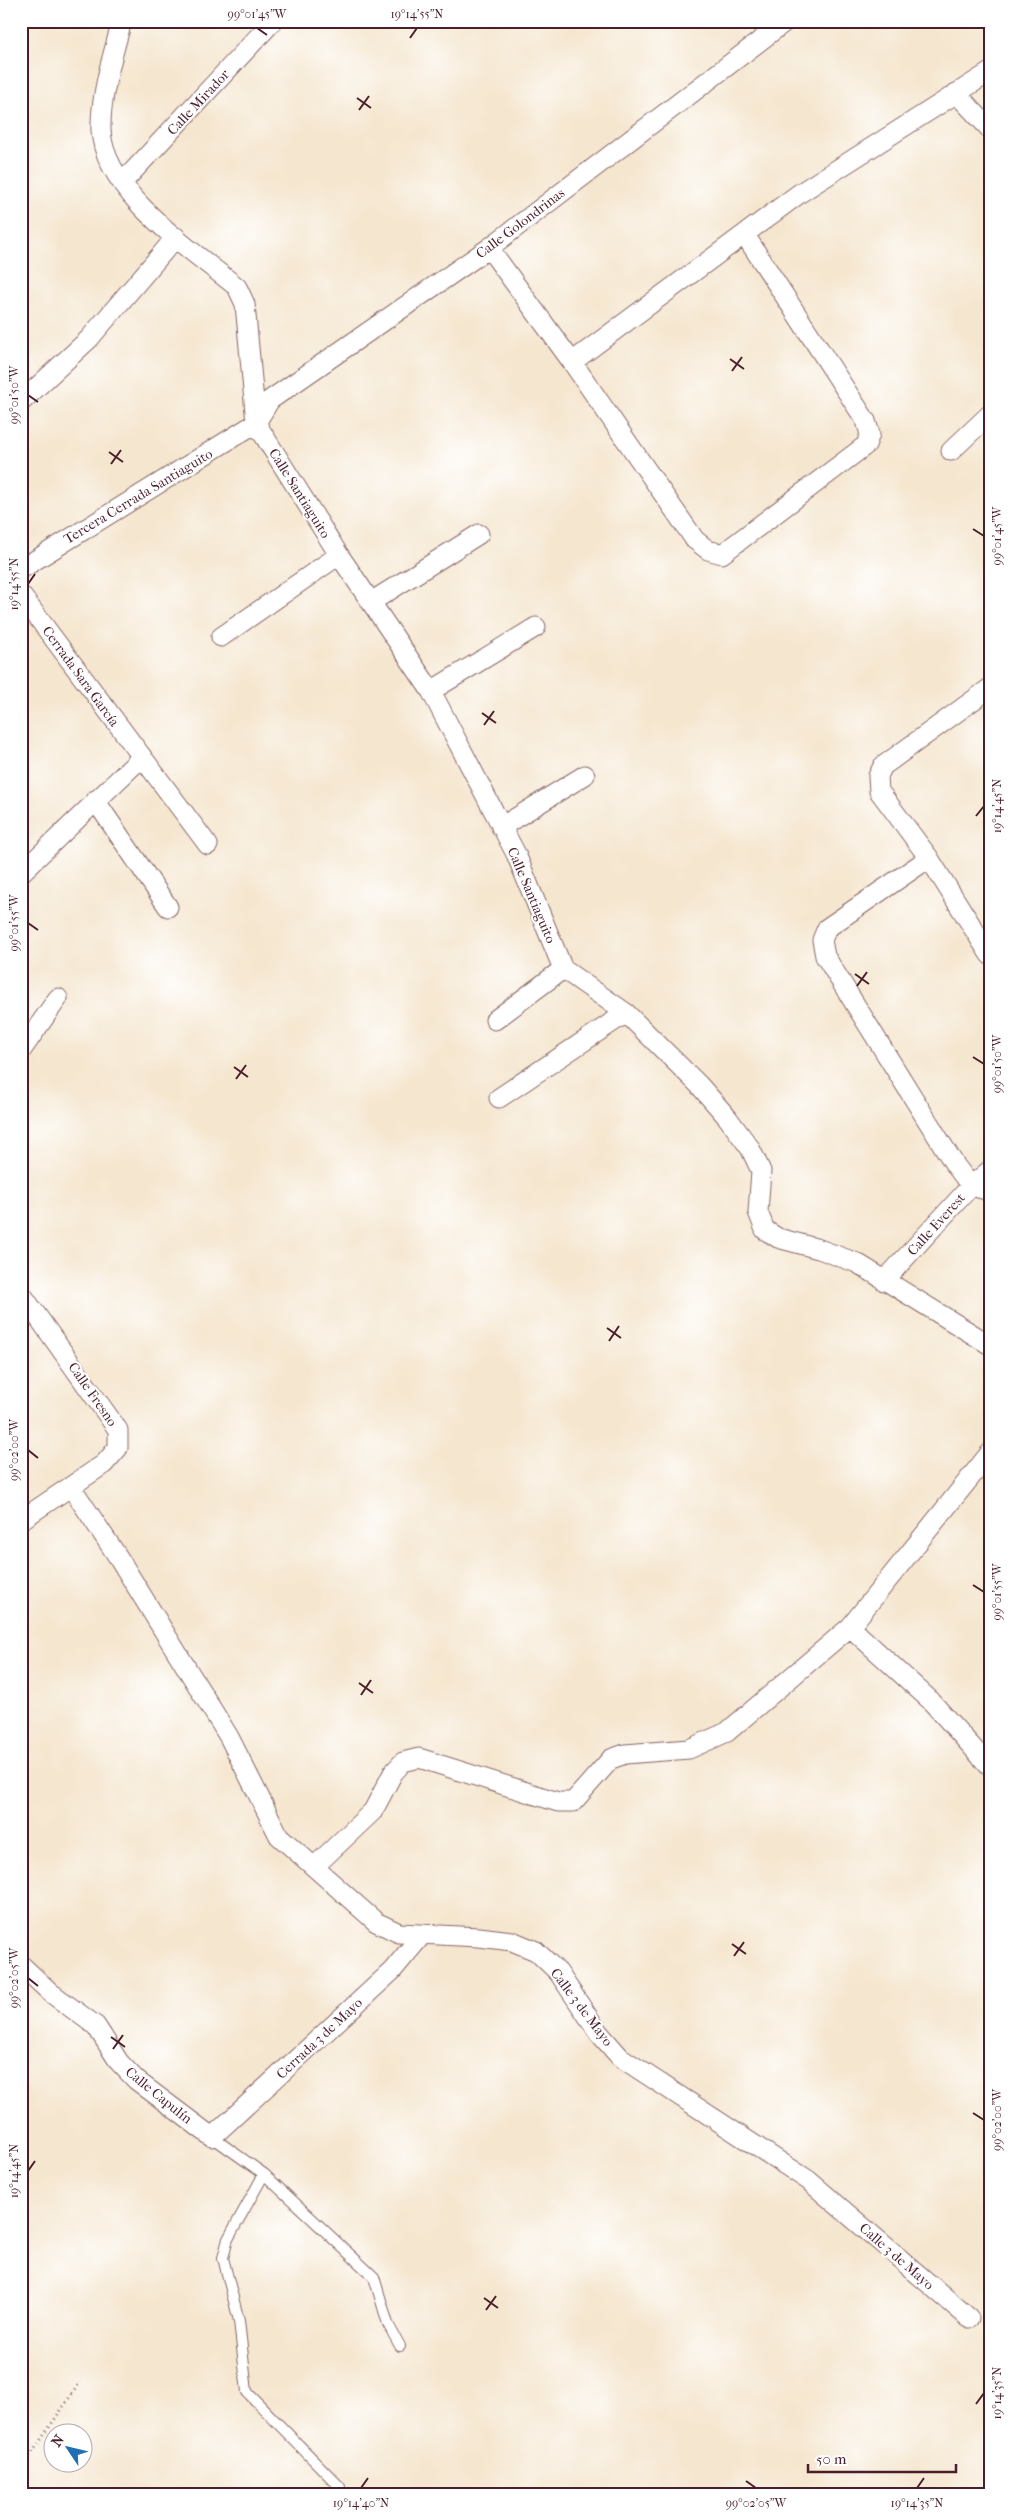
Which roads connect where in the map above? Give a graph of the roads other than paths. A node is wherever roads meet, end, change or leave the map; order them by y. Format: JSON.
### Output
{"nodes":[{"id":1,"x":122,"y":21,"type":"edge"},
{"id":2,"x":273,"y":21,"type":"edge"},
{"id":3,"x":786,"y":21,"type":"edge"},
{"id":4,"x":990,"y":72,"type":"edge"},
{"id":5,"x":956,"y":93,"type":"junction"},
{"id":6,"x":990,"y":129,"type":"edge"},
{"id":7,"x":122,"y":184,"type":"junction"},
{"id":8,"x":745,"y":236,"type":"junction"},
{"id":9,"x":176,"y":237,"type":"junction"},
{"id":10,"x":489,"y":248,"type":"junction"},
{"id":11,"x":572,"y":362,"type":"junction"},
{"id":12,"x":21,"y":402,"type":"edge"},
{"id":13,"x":990,"y":414,"type":"edge"},
{"id":14,"x":256,"y":423,"type":"junction"},
{"id":15,"x":950,"y":451,"type":"dead end"},
{"id":16,"x":479,"y":534,"type":"dead end"},
{"id":17,"x":339,"y":555,"type":"junction"},
{"id":18,"x":21,"y":569,"type":"edge"},
{"id":19,"x":21,"y":595,"type":"edge"},
{"id":20,"x":371,"y":602,"type":"junction"},
{"id":21,"x":536,"y":628,"type":"dead end"},
{"id":22,"x":221,"y":638,"type":"dead end"},
{"id":23,"x":990,"y":688,"type":"edge"},
{"id":24,"x":431,"y":690,"type":"junction"},
{"id":25,"x":141,"y":758,"type":"junction"},
{"id":26,"x":585,"y":775,"type":"dead end"},
{"id":27,"x":95,"y":800,"type":"junction"},
{"id":28,"x":501,"y":826,"type":"junction"},
{"id":29,"x":208,"y":846,"type":"dead end"},
{"id":30,"x":929,"y":858,"type":"junction"},
{"id":31,"x":21,"y":873,"type":"edge"},
{"id":32,"x":168,"y":908,"type":"dead end"},
{"id":33,"x":990,"y":955,"type":"edge"},
{"id":34,"x":563,"y":969,"type":"junction"},
{"id":35,"x":58,"y":998,"type":"dead end"},
{"id":36,"x":626,"y":1013,"type":"junction"},
{"id":37,"x":495,"y":1020,"type":"dead end"},
{"id":38,"x":21,"y":1051,"type":"edge"},
{"id":39,"x":499,"y":1098,"type":"dead end"},
{"id":40,"x":990,"y":1170,"type":"edge"},
{"id":41,"x":971,"y":1186,"type":"junction"},
{"id":42,"x":990,"y":1191,"type":"edge"},
{"id":43,"x":884,"y":1281,"type":"junction"},
{"id":44,"x":21,"y":1292,"type":"edge"},
{"id":45,"x":990,"y":1345,"type":"edge"},
{"id":46,"x":990,"y":1453,"type":"edge"},
{"id":47,"x":72,"y":1488,"type":"junction"},
{"id":48,"x":21,"y":1520,"type":"edge"},
{"id":49,"x":850,"y":1627,"type":"junction"},
{"id":50,"x":990,"y":1767,"type":"edge"},
{"id":51,"x":315,"y":1866,"type":"junction"},
{"id":52,"x":422,"y":1935,"type":"junction"},
{"id":53,"x":21,"y":1965,"type":"edge"},
{"id":54,"x":212,"y":2137,"type":"junction"},
{"id":55,"x":264,"y":2174,"type":"junction"},
{"id":56,"x":969,"y":2318,"type":"dead end"},
{"id":57,"x":400,"y":2346,"type":"dead end"},
{"id":58,"x":340,"y":2487,"type":"dead end"}],
"edges":[{"from":1,"to":7,"type":"street","name":"Calle Santiaguito"},
{"from":2,"to":7,"type":"street","name":"Calle Mirador"},
{"from":3,"to":10,"type":"street","name":"Calle Golondrinas"},
{"from":4,"to":5,"type":"street"},
{"from":5,"to":6,"type":"street"},
{"from":5,"to":8,"type":"street"},
{"from":7,"to":9,"type":"street","name":"Calle Santiaguito"},
{"from":8,"to":11,"type":"street"},
{"from":8,"to":11,"type":"street"},
{"from":9,"to":12,"type":"street"},
{"from":9,"to":14,"type":"street","name":"Calle Santiaguito"},
{"from":10,"to":11,"type":"street"},
{"from":10,"to":14,"type":"street","name":"Calle Golondrinas"},
{"from":13,"to":15,"type":"street"},
{"from":14,"to":17,"type":"street","name":"Calle Santiaguito"},
{"from":14,"to":18,"type":"street","name":"Tercera Cerrada Santiaguito"},
{"from":16,"to":20,"type":"street"},
{"from":17,"to":20,"type":"street","name":"Calle Santiaguito"},
{"from":17,"to":22,"type":"street"},
{"from":19,"to":25,"type":"street","name":"Cerrada Sara García"},
{"from":20,"to":24,"type":"street","name":"Calle Santiaguito"},
{"from":21,"to":24,"type":"street"},
{"from":23,"to":30,"type":"street"},
{"from":24,"to":28,"type":"street","name":"Calle Santiaguito"},
{"from":25,"to":27,"type":"street"},
{"from":25,"to":29,"type":"street","name":"Cerrada Sara García"},
{"from":26,"to":28,"type":"street"},
{"from":27,"to":31,"type":"street"},
{"from":27,"to":32,"type":"street"},
{"from":28,"to":34,"type":"street","name":"Calle Santiaguito"},
{"from":30,"to":33,"type":"street"},
{"from":30,"to":41,"type":"street"},
{"from":34,"to":36,"type":"street"},
{"from":34,"to":37,"type":"street"},
{"from":35,"to":38,"type":"street"},
{"from":36,"to":39,"type":"street"},
{"from":36,"to":43,"type":"street"},
{"from":40,"to":41,"type":"street","name":"Calle Everest"},
{"from":41,"to":42,"type":"street"},
{"from":41,"to":43,"type":"street","name":"Calle Everest"},
{"from":43,"to":45,"type":"street"},
{"from":44,"to":47,"type":"street","name":"Calle Fresno"},
{"from":46,"to":49,"type":"street"},
{"from":47,"to":48,"type":"street","name":"Calle Fresno"},
{"from":47,"to":51,"type":"street","name":"Calle 3 de Mayo"},
{"from":49,"to":50,"type":"street"},
{"from":49,"to":51,"type":"street"},
{"from":51,"to":52,"type":"street","name":"Calle 3 de Mayo"},
{"from":52,"to":54,"type":"street","name":"Cerrada 3 de Mayo"},
{"from":52,"to":56,"type":"street","name":"Calle 3 de Mayo"},
{"from":53,"to":54,"type":"street","name":"Calle Capulín"},
{"from":54,"to":55,"type":"lane","name":"Calle Capulín"},
{"from":55,"to":57,"type":"lane","name":"Calle Capulín"},
{"from":55,"to":58,"type":"lane"}]}
